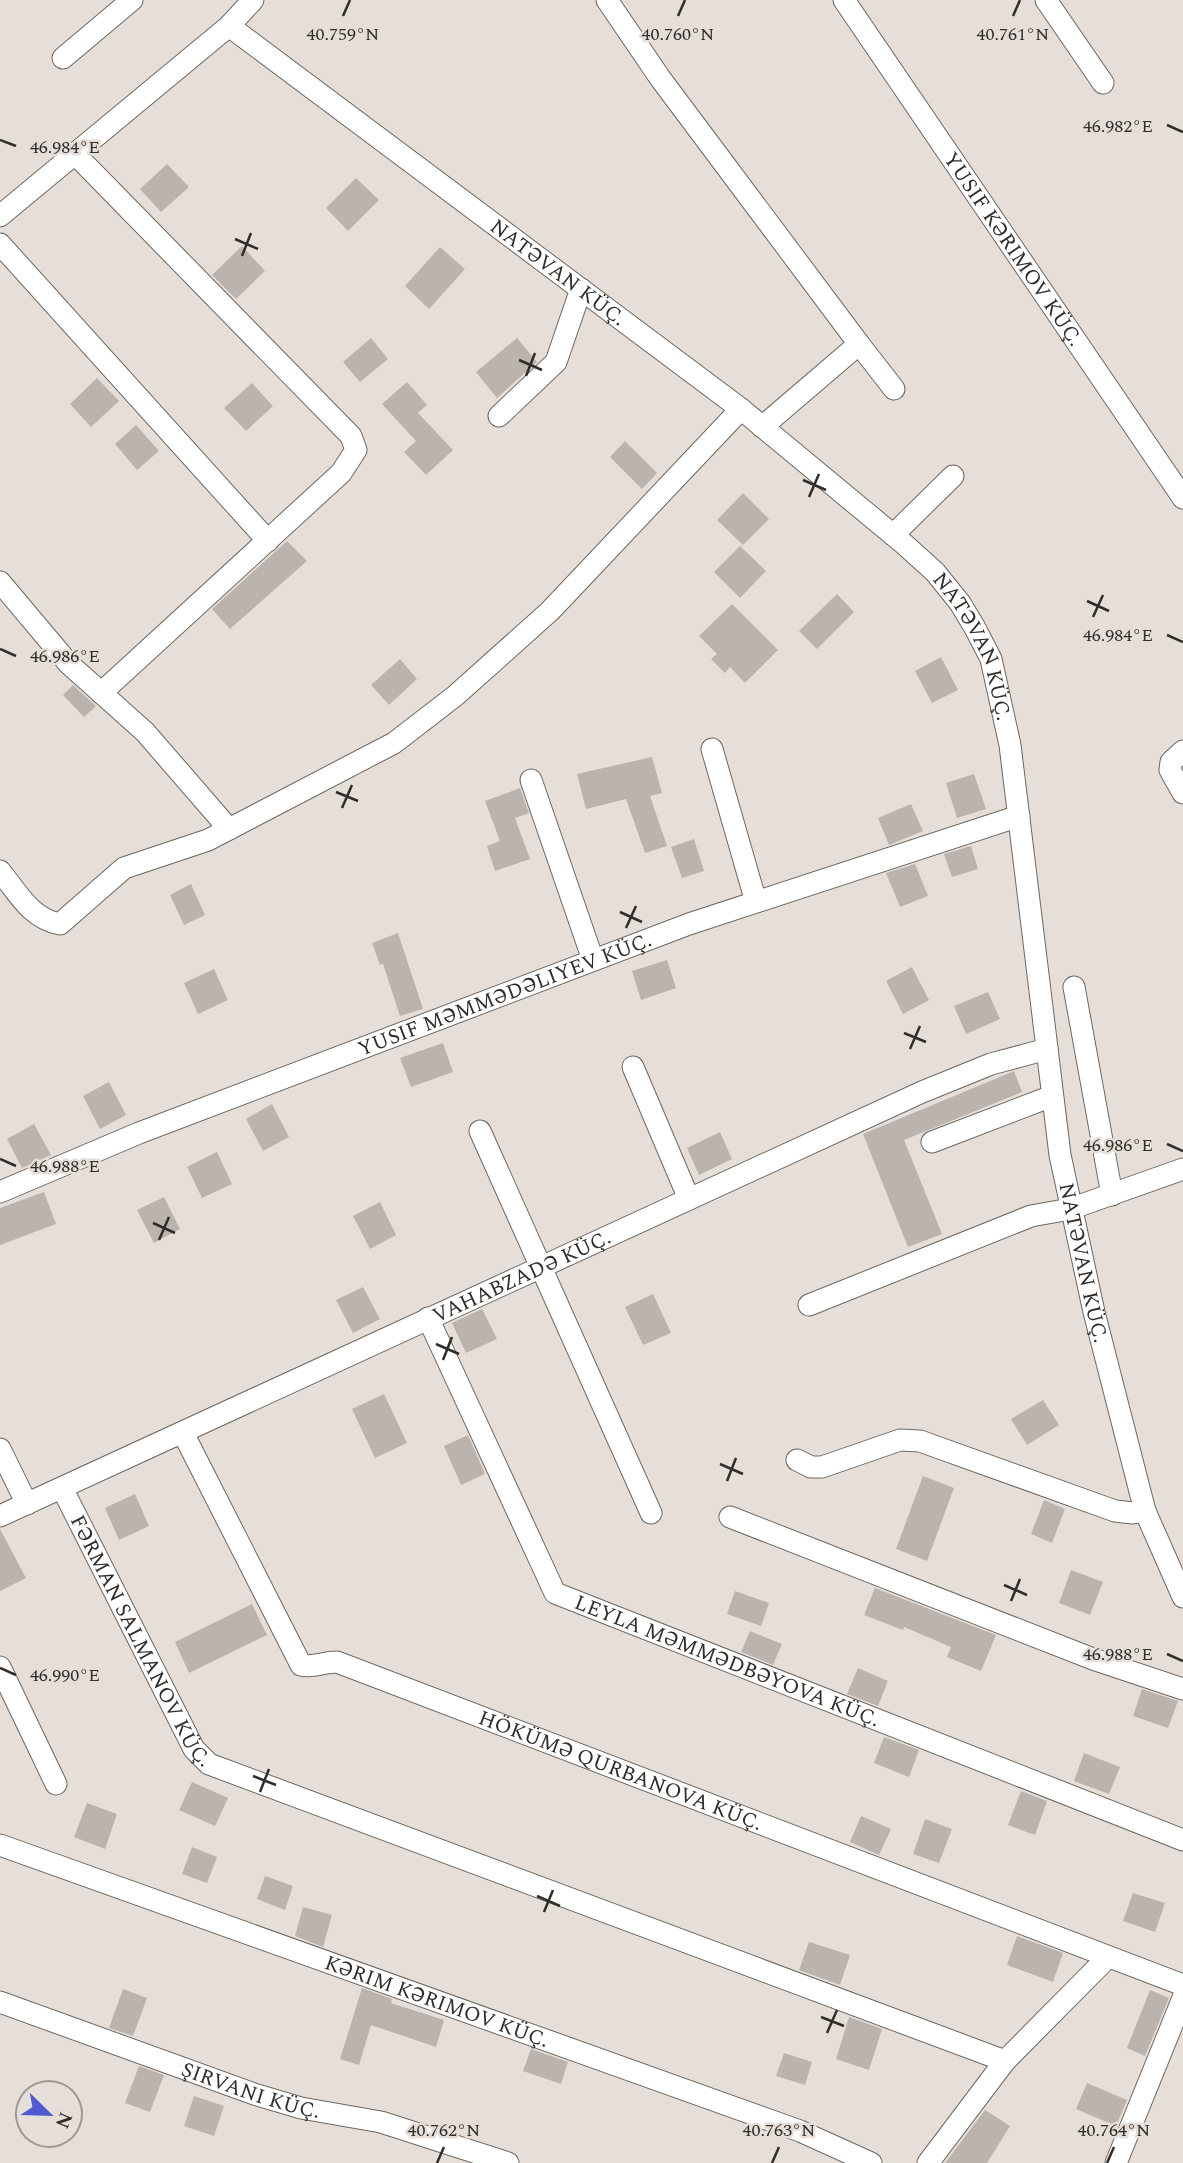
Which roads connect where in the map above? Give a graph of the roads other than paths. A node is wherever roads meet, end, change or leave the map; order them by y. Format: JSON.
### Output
{"nodes":[{"id":1,"x":132,"y":0,"type":"edge"},
{"id":2,"x":253,"y":0,"type":"edge"},
{"id":3,"x":607,"y":0,"type":"edge"},
{"id":4,"x":844,"y":0,"type":"edge"},
{"id":5,"x":1046,"y":0,"type":"edge"},
{"id":6,"x":229,"y":26,"type":"junction"},
{"id":7,"x":63,"y":58,"type":"dead end"},
{"id":8,"x":1103,"y":83,"type":"dead end"},
{"id":9,"x":75,"y":154,"type":"junction"},
{"id":10,"x":0,"y":216,"type":"edge"},
{"id":11,"x":0,"y":244,"type":"edge"},
{"id":12,"x":581,"y":289,"type":"junction"},
{"id":13,"x":859,"y":344,"type":"junction"},
{"id":14,"x":894,"y":389,"type":"dead end"},
{"id":15,"x":741,"y":409,"type":"junction"},
{"id":16,"x":499,"y":416,"type":"dead end"},
{"id":17,"x":762,"y":427,"type":"junction"},
{"id":18,"x":953,"y":476,"type":"dead end"},
{"id":19,"x":1183,"y":498,"type":"edge"},
{"id":20,"x":893,"y":535,"type":"junction"},
{"id":21,"x":268,"y":541,"type":"junction"},
{"id":22,"x":0,"y":582,"type":"edge"},
{"id":23,"x":101,"y":693,"type":"junction"},
{"id":24,"x":712,"y":749,"type":"dead end"},
{"id":25,"x":1183,"y":751,"type":"edge"},
{"id":26,"x":530,"y":780,"type":"dead end"},
{"id":27,"x":1183,"y":793,"type":"edge"},
{"id":28,"x":1019,"y":816,"type":"junction"},
{"id":29,"x":229,"y":828,"type":"junction"},
{"id":30,"x":0,"y":872,"type":"edge"},
{"id":31,"x":756,"y":902,"type":"junction"},
{"id":32,"x":593,"y":960,"type":"junction"},
{"id":33,"x":1074,"y":987,"type":"dead end"},
{"id":34,"x":1047,"y":1049,"type":"junction"},
{"id":35,"x":633,"y":1067,"type":"dead end"},
{"id":36,"x":1052,"y":1096,"type":"junction"},
{"id":37,"x":480,"y":1131,"type":"dead end"},
{"id":38,"x":932,"y":1142,"type":"dead end"},
{"id":39,"x":1183,"y":1169,"type":"edge"},
{"id":40,"x":0,"y":1192,"type":"edge"},
{"id":41,"x":1112,"y":1195,"type":"junction"},
{"id":42,"x":689,"y":1199,"type":"junction"},
{"id":43,"x":1070,"y":1209,"type":"junction"},
{"id":44,"x":541,"y":1266,"type":"junction"},
{"id":45,"x":809,"y":1305,"type":"dead end"},
{"id":46,"x":428,"y":1318,"type":"junction"},
{"id":47,"x":183,"y":1433,"type":"junction"},
{"id":48,"x":0,"y":1449,"type":"edge"},
{"id":49,"x":797,"y":1460,"type":"dead end"},
{"id":50,"x":62,"y":1489,"type":"junction"},
{"id":51,"x":27,"y":1504,"type":"junction"},
{"id":52,"x":1146,"y":1511,"type":"junction"},
{"id":53,"x":651,"y":1513,"type":"dead end"},
{"id":54,"x":0,"y":1516,"type":"edge"},
{"id":55,"x":730,"y":1517,"type":"dead end"},
{"id":56,"x":1183,"y":1597,"type":"edge"},
{"id":57,"x":0,"y":1667,"type":"edge"},
{"id":58,"x":1183,"y":1689,"type":"edge"},
{"id":59,"x":56,"y":1784,"type":"dead end"},
{"id":60,"x":1183,"y":1840,"type":"edge"},
{"id":61,"x":0,"y":1844,"type":"edge"},
{"id":62,"x":1108,"y":1957,"type":"junction"},
{"id":63,"x":1183,"y":1985,"type":"edge"},
{"id":64,"x":1183,"y":1998,"type":"edge"},
{"id":65,"x":0,"y":2002,"type":"edge"},
{"id":66,"x":1005,"y":2061,"type":"junction"},
{"id":67,"x":858,"y":2160,"type":"edge"},
{"id":68,"x":508,"y":2163,"type":"edge"},
{"id":69,"x":928,"y":2163,"type":"edge"},
{"id":70,"x":1115,"y":2163,"type":"edge"}],
"edges":[{"from":1,"to":7,"type":"street"},
{"from":2,"to":6,"type":"street"},
{"from":3,"to":13,"type":"street"},
{"from":4,"to":19,"type":"street","name":"YUSIF KƏRIMOV KÜÇ."},
{"from":5,"to":8,"type":"street"},
{"from":6,"to":9,"type":"street"},
{"from":6,"to":12,"type":"street","name":"NATƏVAN KÜÇ."},
{"from":9,"to":10,"type":"street"},
{"from":9,"to":21,"type":"street"},
{"from":11,"to":21,"type":"street"},
{"from":12,"to":15,"type":"street","name":"NATƏVAN KÜÇ."},
{"from":12,"to":16,"type":"street"},
{"from":13,"to":14,"type":"street"},
{"from":13,"to":17,"type":"street"},
{"from":15,"to":17,"type":"street","name":"NATƏVAN KÜÇ."},
{"from":15,"to":29,"type":"street"},
{"from":17,"to":20,"type":"street","name":"NATƏVAN KÜÇ."},
{"from":18,"to":20,"type":"street"},
{"from":20,"to":28,"type":"street","name":"NATƏVAN KÜÇ."},
{"from":21,"to":23,"type":"street"},
{"from":22,"to":23,"type":"street"},
{"from":23,"to":29,"type":"street"},
{"from":24,"to":31,"type":"street"},
{"from":25,"to":27,"type":"street"},
{"from":26,"to":32,"type":"street"},
{"from":28,"to":31,"type":"street","name":"YUSIF MƏMMƏDƏLIYEV KÜÇ."},
{"from":28,"to":34,"type":"street","name":"NATƏVAN KÜÇ."},
{"from":29,"to":30,"type":"street"},
{"from":31,"to":32,"type":"street","name":"YUSIF MƏMMƏDƏLIYEV KÜÇ."},
{"from":32,"to":40,"type":"street","name":"YUSIF MƏMMƏDƏLIYEV KÜÇ."},
{"from":33,"to":41,"type":"street"},
{"from":34,"to":36,"type":"street","name":"NATƏVAN KÜÇ."},
{"from":34,"to":42,"type":"street","name":"VAHABZADƏ KÜÇ."},
{"from":35,"to":42,"type":"street"},
{"from":36,"to":38,"type":"street"},
{"from":36,"to":43,"type":"street","name":"NATƏVAN KÜÇ."},
{"from":37,"to":44,"type":"street"},
{"from":39,"to":41,"type":"street"},
{"from":41,"to":43,"type":"street"},
{"from":42,"to":44,"type":"street","name":"VAHABZADƏ KÜÇ."},
{"from":43,"to":45,"type":"street"},
{"from":43,"to":52,"type":"street","name":"NATƏVAN KÜÇ."},
{"from":44,"to":46,"type":"street","name":"VAHABZADƏ KÜÇ."},
{"from":44,"to":53,"type":"street"},
{"from":46,"to":47,"type":"street","name":"VAHABZADƏ KÜÇ."},
{"from":46,"to":60,"type":"street","name":"LEYLA MƏMMƏDBƏYOVA KÜÇ."},
{"from":47,"to":50,"type":"street","name":"VAHABZADƏ KÜÇ."},
{"from":47,"to":62,"type":"street","name":"HÖKÜMƏ QURBANOVA KÜÇ."},
{"from":48,"to":51,"type":"street"},
{"from":49,"to":52,"type":"street"},
{"from":50,"to":51,"type":"street","name":"VAHABZADƏ KÜÇ."},
{"from":50,"to":66,"type":"street","name":"FƏRMAN SALMANOV KÜÇ."},
{"from":51,"to":54,"type":"street","name":"VAHABZADƏ KÜÇ."},
{"from":52,"to":56,"type":"street","name":"NATƏVAN KÜÇ."},
{"from":55,"to":58,"type":"street"},
{"from":57,"to":59,"type":"street"},
{"from":61,"to":67,"type":"street","name":"KƏRIM KƏRIMOV KÜÇ."},
{"from":62,"to":63,"type":"street","name":"HÖKÜMƏ QURBANOVA KÜÇ."},
{"from":62,"to":66,"type":"street"},
{"from":64,"to":70,"type":"street"},
{"from":65,"to":68,"type":"street","name":"ŞIRVANI KÜÇ."},
{"from":66,"to":69,"type":"street"}]}
